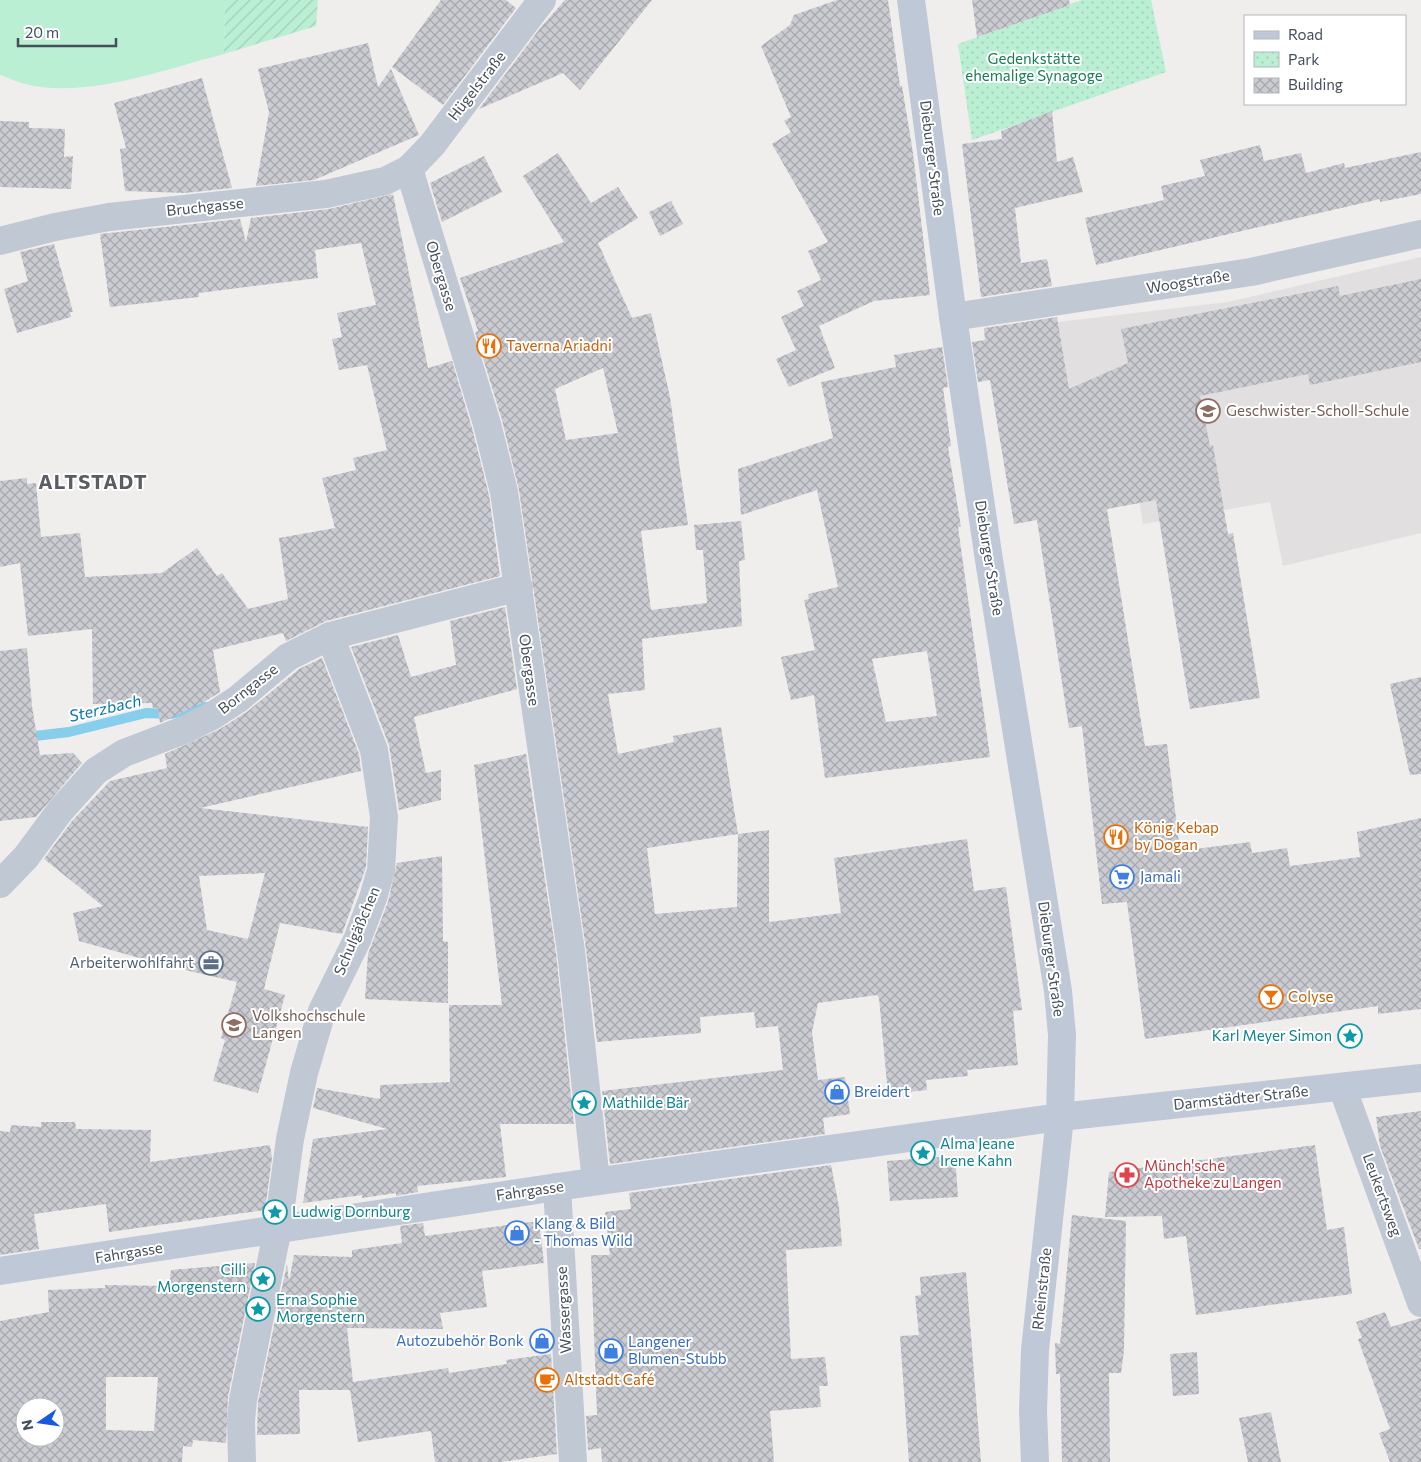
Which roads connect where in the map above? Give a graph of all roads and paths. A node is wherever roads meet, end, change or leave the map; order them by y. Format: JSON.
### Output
{"nodes":[{"id":1,"x":542,"y":0,"type":"edge"},
{"id":2,"x":911,"y":0,"type":"edge"},
{"id":3,"x":409,"y":169,"type":"junction"},
{"id":4,"x":1421,"y":234,"type":"edge"},
{"id":5,"x":0,"y":241,"type":"edge"},
{"id":6,"x":952,"y":318,"type":"junction"},
{"id":7,"x":519,"y":587,"type":"junction"},
{"id":8,"x":330,"y":636,"type":"junction"},
{"id":9,"x":0,"y":884,"type":"edge"},
{"id":10,"x":1421,"y":1078,"type":"edge"},
{"id":11,"x":1342,"y":1087,"type":"junction"},
{"id":12,"x":1060,"y":1117,"type":"junction"},
{"id":13,"x":596,"y":1181,"type":"junction"},
{"id":14,"x":556,"y":1187,"type":"junction"},
{"id":15,"x":278,"y":1228,"type":"junction"},
{"id":16,"x":0,"y":1271,"type":"edge"},
{"id":17,"x":1421,"y":1302,"type":"edge"},
{"id":18,"x":242,"y":1462,"type":"edge"},
{"id":19,"x":573,"y":1462,"type":"edge"},
{"id":20,"x":1035,"y":1462,"type":"edge"}],
"edges":[{"from":1,"to":3,"type":"street","name":"Hügelstraße"},
{"from":2,"to":6,"type":"street","name":"Dieburger Straße"},
{"from":3,"to":5,"type":"street","name":"Bruchgasse"},
{"from":3,"to":7,"type":"street","name":"Obergasse"},
{"from":4,"to":6,"type":"street","name":"Woogstraße"},
{"from":6,"to":12,"type":"street","name":"Dieburger Straße"},
{"from":7,"to":8,"type":"street","name":"Borngasse"},
{"from":7,"to":13,"type":"street","name":"Obergasse"},
{"from":8,"to":9,"type":"street","name":"Borngasse"},
{"from":8,"to":15,"type":"street","name":"Schulgäßchen"},
{"from":10,"to":11,"type":"street","name":"Darmstädter Straße"},
{"from":11,"to":12,"type":"street","name":"Darmstädter Straße"},
{"from":11,"to":17,"type":"street","name":"Leukertsweg"},
{"from":12,"to":13,"type":"street","name":"Fahrgasse"},
{"from":12,"to":20,"type":"street","name":"Rheinstraße"},
{"from":13,"to":14,"type":"street","name":"Fahrgasse"},
{"from":14,"to":15,"type":"street","name":"Fahrgasse"},
{"from":14,"to":19,"type":"street","name":"Wassergasse"},
{"from":15,"to":16,"type":"street","name":"Fahrgasse"},
{"from":15,"to":18,"type":"street","name":"Schulgäßchen"}]}
